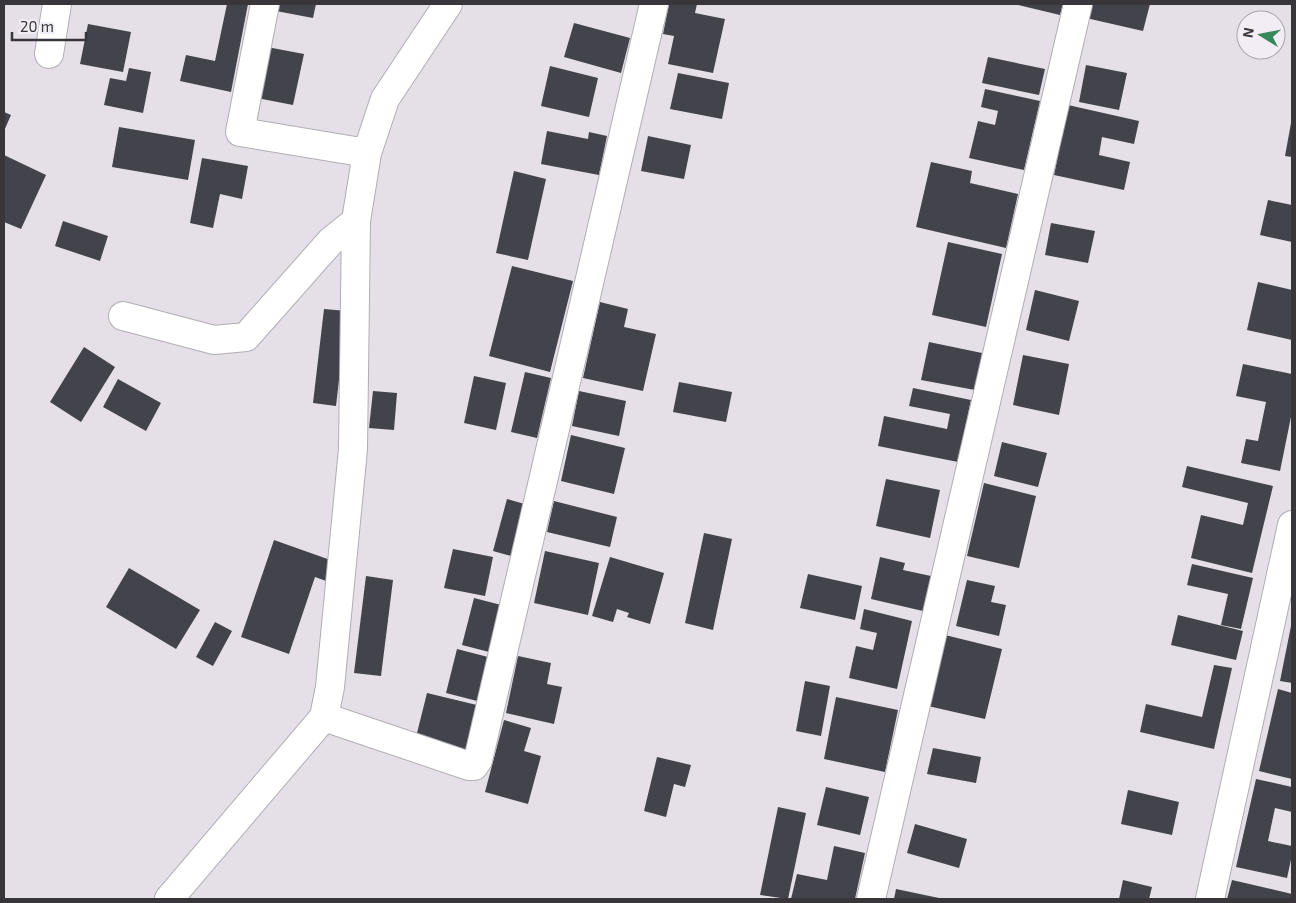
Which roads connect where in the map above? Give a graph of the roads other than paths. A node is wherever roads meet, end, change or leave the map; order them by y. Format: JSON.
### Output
{"nodes":[{"id":1,"x":57,"y":4,"type":"edge"},
{"id":2,"x":265,"y":4,"type":"edge"},
{"id":3,"x":448,"y":4,"type":"edge"},
{"id":4,"x":654,"y":4,"type":"edge"},
{"id":5,"x":1078,"y":4,"type":"edge"},
{"id":6,"x":48,"y":54,"type":"dead end"},
{"id":7,"x":367,"y":153,"type":"junction"},
{"id":8,"x":356,"y":220,"type":"junction"},
{"id":9,"x":123,"y":316,"type":"dead end"},
{"id":10,"x":1292,"y":525,"type":"edge"},
{"id":11,"x":324,"y":716,"type":"junction"},
{"id":12,"x":169,"y":899,"type":"edge"},
{"id":13,"x":871,"y":899,"type":"edge"},
{"id":14,"x":1210,"y":899,"type":"edge"}],
"edges":[{"from":1,"to":6,"type":"street"},
{"from":2,"to":7,"type":"street"},
{"from":3,"to":7,"type":"street"},
{"from":4,"to":11,"type":"street"},
{"from":5,"to":13,"type":"street"},
{"from":7,"to":8,"type":"street"},
{"from":8,"to":9,"type":"street"},
{"from":8,"to":11,"type":"street"},
{"from":10,"to":14,"type":"street"},
{"from":11,"to":12,"type":"street"}]}
